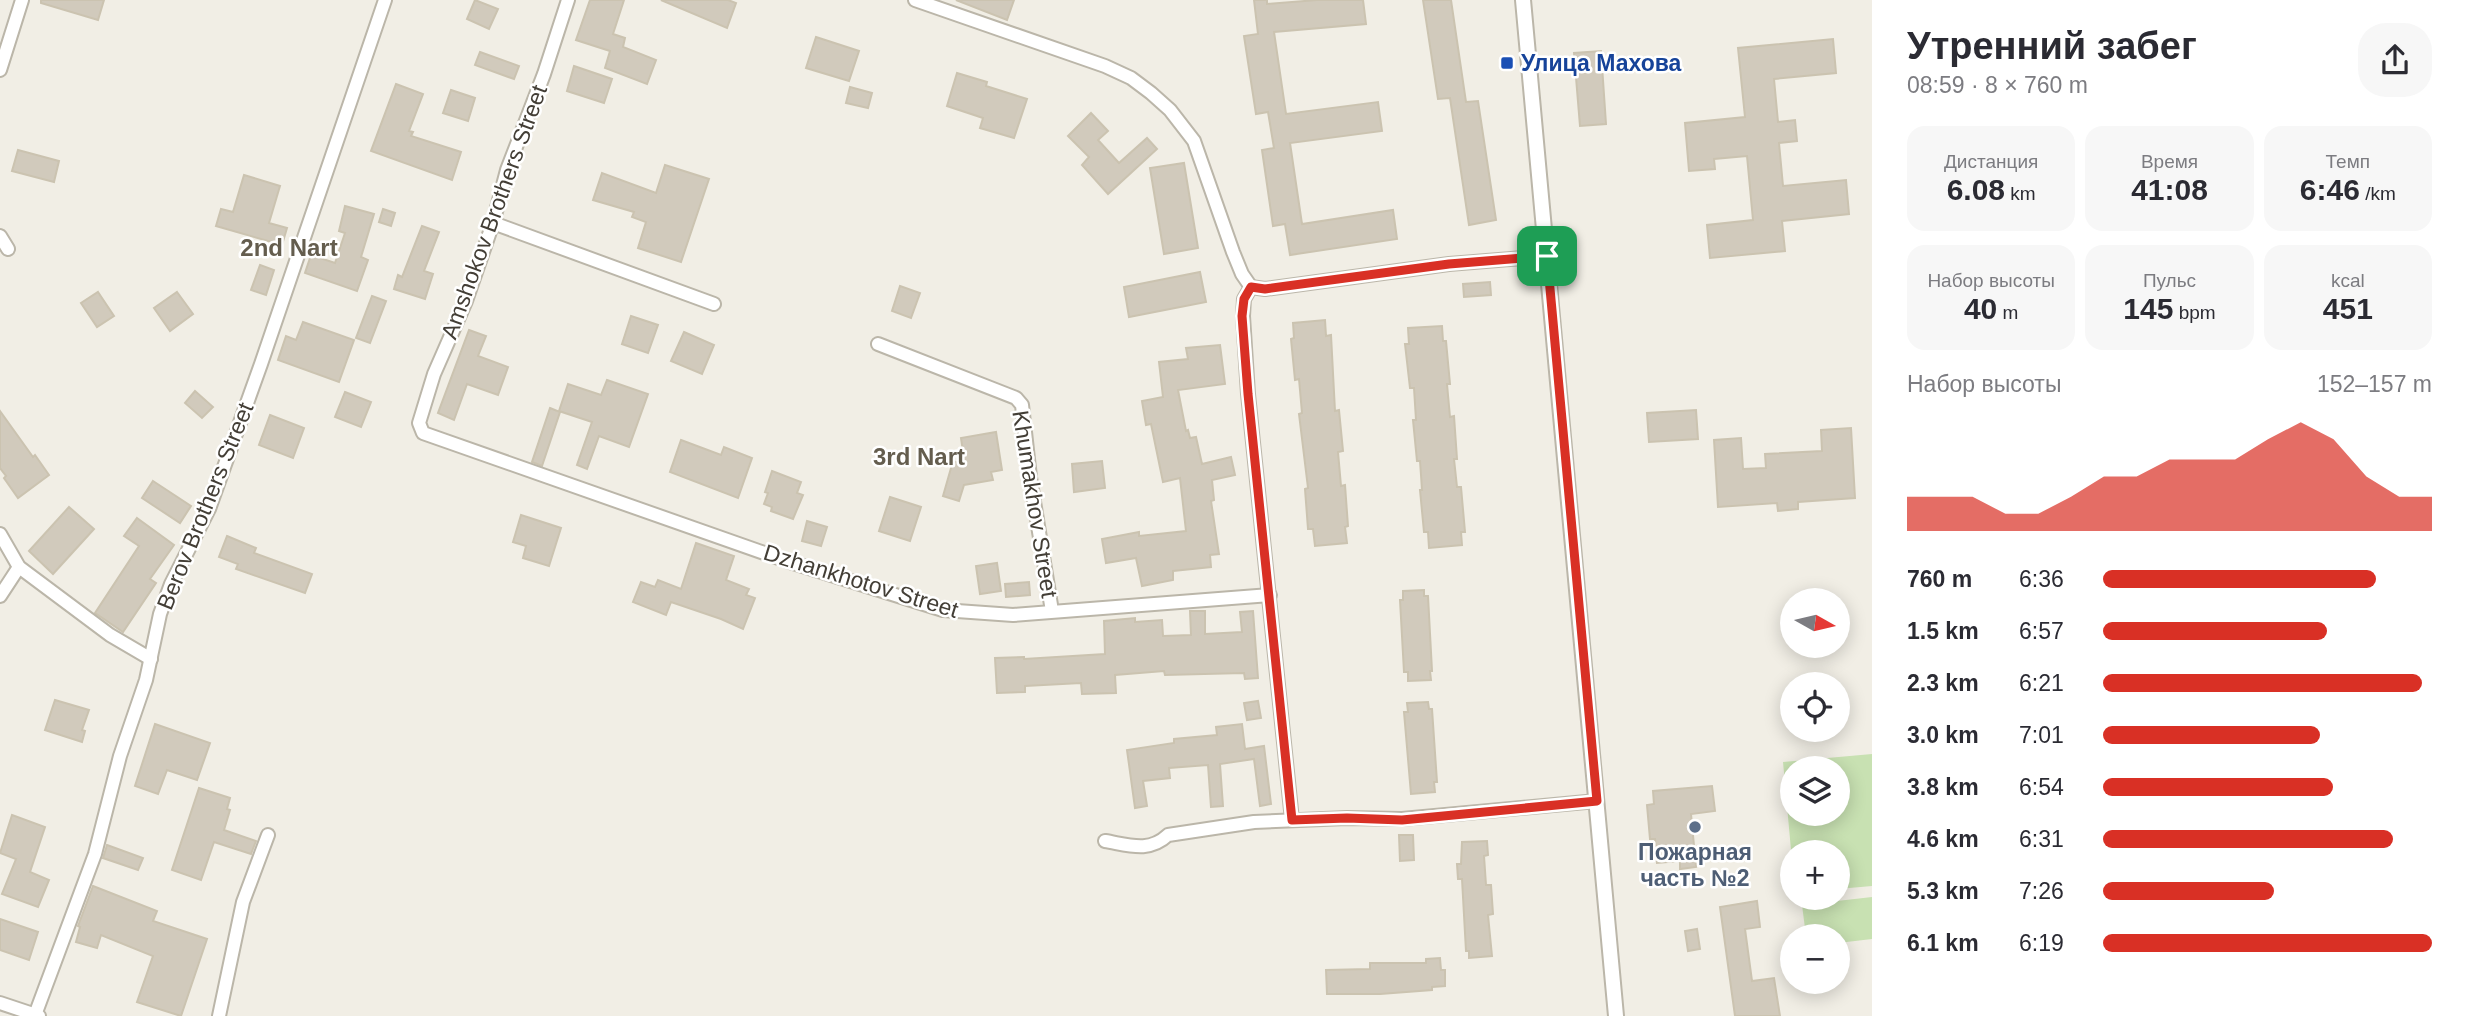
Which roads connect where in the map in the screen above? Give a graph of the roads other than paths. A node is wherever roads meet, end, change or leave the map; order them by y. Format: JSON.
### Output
{"nodes":[{"id":1,"x":22,"y":0,"type":"edge"},
{"id":2,"x":385,"y":0,"type":"edge"},
{"id":3,"x":568,"y":0,"type":"edge"},
{"id":4,"x":915,"y":0,"type":"edge"},
{"id":5,"x":1523,"y":0,"type":"edge"},
{"id":6,"x":0,"y":70,"type":"edge"},
{"id":7,"x":493,"y":223,"type":"junction"},
{"id":8,"x":0,"y":236,"type":"edge"},
{"id":9,"x":8,"y":249,"type":"dead end"},
{"id":10,"x":1547,"y":256,"type":"junction"},
{"id":11,"x":1251,"y":287,"type":"junction"},
{"id":12,"x":714,"y":304,"type":"dead end"},
{"id":13,"x":878,"y":344,"type":"dead end"},
{"id":14,"x":419,"y":423,"type":"joint"},
{"id":15,"x":0,"y":534,"type":"edge"},
{"id":16,"x":19,"y":567,"type":"junction"},
{"id":17,"x":1270,"y":595,"type":"junction"},
{"id":18,"x":0,"y":596,"type":"edge"},
{"id":19,"x":1052,"y":611,"type":"junction"},
{"id":20,"x":151,"y":659,"type":"junction"},
{"id":21,"x":1597,"y":801,"type":"junction"},
{"id":22,"x":1292,"y":820,"type":"junction"},
{"id":23,"x":268,"y":835,"type":"dead end"},
{"id":24,"x":1105,"y":841,"type":"dead end"},
{"id":25,"x":0,"y":1003,"type":"edge"},
{"id":26,"x":37,"y":1015,"type":"edge"},
{"id":27,"x":219,"y":1016,"type":"edge"},
{"id":28,"x":1616,"y":1016,"type":"edge"}],
"edges":[{"from":1,"to":6,"type":"street"},
{"from":2,"to":20,"type":"street","name":"Berov Brothers Street"},
{"from":3,"to":7,"type":"street","name":"Amshokov Brothers Street"},
{"from":4,"to":11,"type":"street"},
{"from":5,"to":10,"type":"street"},
{"from":7,"to":12,"type":"street"},
{"from":7,"to":14,"type":"street","name":"Amshokov Brothers Street"},
{"from":8,"to":9,"type":"street"},
{"from":10,"to":11,"type":"street"},
{"from":10,"to":21,"type":"street"},
{"from":11,"to":17,"type":"street"},
{"from":13,"to":19,"type":"street","name":"Khumakhov Street"},
{"from":14,"to":19,"type":"street","name":"Dzhankhotov Street"},
{"from":15,"to":16,"type":"street"},
{"from":16,"to":18,"type":"street"},
{"from":16,"to":20,"type":"street"},
{"from":17,"to":19,"type":"street","name":"Dzhankhotov Street"},
{"from":17,"to":22,"type":"street"},
{"from":20,"to":26,"type":"street","name":"Berov Brothers Street"},
{"from":21,"to":22,"type":"street"},
{"from":21,"to":28,"type":"street"},
{"from":22,"to":24,"type":"street"},
{"from":23,"to":27,"type":"street"},
{"from":25,"to":26,"type":"street"}]}
